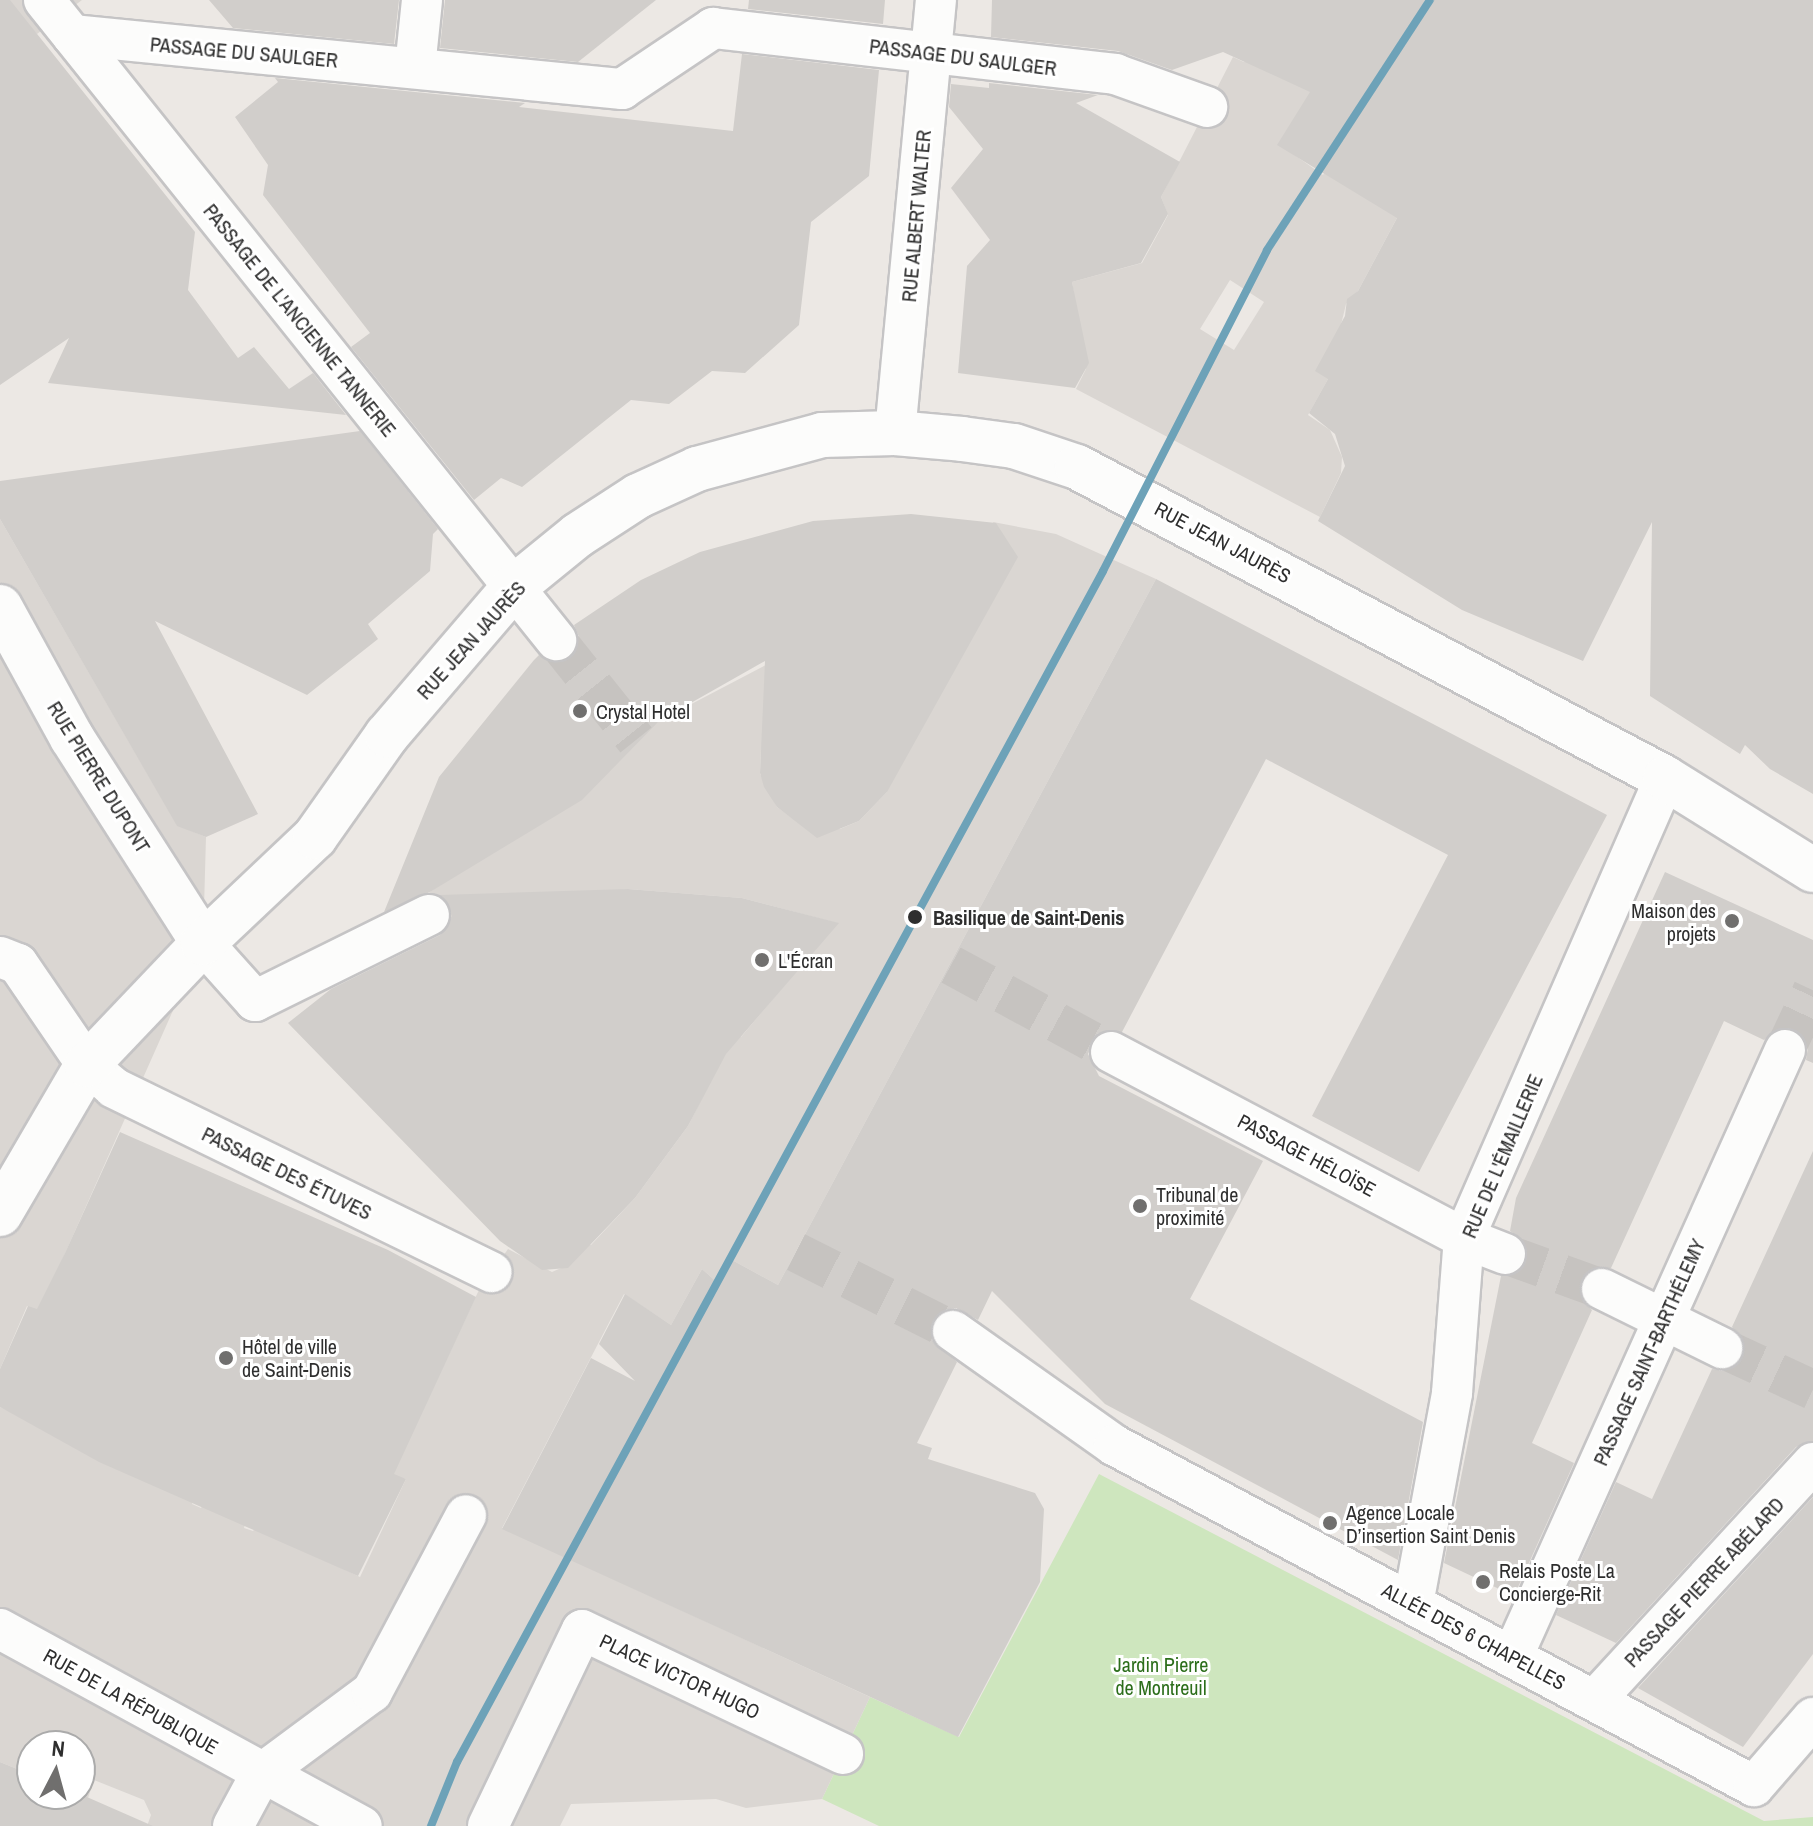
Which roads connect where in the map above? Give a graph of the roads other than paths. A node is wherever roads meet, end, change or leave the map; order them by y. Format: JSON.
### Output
{"nodes":[{"id":1,"x":44,"y":0,"type":"edge"},
{"id":2,"x":422,"y":0,"type":"edge"},
{"id":3,"x":936,"y":0,"type":"edge"},
{"id":4,"x":715,"y":14,"type":"edge"},
{"id":5,"x":72,"y":35,"type":"junction"},
{"id":6,"x":931,"y":54,"type":"junction"},
{"id":7,"x":415,"y":68,"type":"junction"},
{"id":8,"x":700,"y":71,"type":"dead end"},
{"id":9,"x":1207,"y":107,"type":"dead end"},
{"id":10,"x":895,"y":433,"type":"junction"},
{"id":11,"x":514,"y":587,"type":"junction"},
{"id":12,"x":0,"y":607,"type":"edge"},
{"id":13,"x":556,"y":640,"type":"tunnel mouth"},
{"id":14,"x":1665,"y":778,"type":"junction"},
{"id":15,"x":1813,"y":870,"type":"edge"},
{"id":16,"x":429,"y":915,"type":"dead end"},
{"id":17,"x":203,"y":943,"type":"junction"},
{"id":18,"x":0,"y":957,"type":"edge"},
{"id":19,"x":1785,"y":1050,"type":"tunnel mouth"},
{"id":20,"x":1111,"y":1052,"type":"tunnel mouth"},
{"id":21,"x":87,"y":1065,"type":"junction"},
{"id":22,"x":0,"y":1214,"type":"edge"},
{"id":23,"x":1464,"y":1238,"type":"junction"},
{"id":24,"x":1505,"y":1254,"type":"tunnel mouth"},
{"id":25,"x":492,"y":1272,"type":"dead end"},
{"id":26,"x":1602,"y":1289,"type":"tunnel mouth"},
{"id":27,"x":1664,"y":1319,"type":"junction"},
{"id":28,"x":953,"y":1331,"type":"tunnel mouth"},
{"id":29,"x":1722,"y":1348,"type":"tunnel mouth"},
{"id":30,"x":1813,"y":1463,"type":"edge"},
{"id":31,"x":466,"y":1515,"type":"dead end"},
{"id":32,"x":1413,"y":1604,"type":"junction"},
{"id":33,"x":0,"y":1629,"type":"edge"},
{"id":34,"x":1514,"y":1653,"type":"junction"},
{"id":35,"x":1595,"y":1700,"type":"junction"},
{"id":36,"x":1813,"y":1718,"type":"edge"},
{"id":37,"x":843,"y":1754,"type":"dead end"},
{"id":38,"x":261,"y":1774,"type":"junction"},
{"id":39,"x":233,"y":1826,"type":"edge"},
{"id":40,"x":362,"y":1826,"type":"edge"},
{"id":41,"x":488,"y":1826,"type":"edge"}],
"edges":[{"from":1,"to":5,"type":"street","name":"PASSAGE DE L'ANCIENNE TANNERIE"},
{"from":2,"to":7,"type":"street"},
{"from":3,"to":6,"type":"street","name":"RUE ALBERT WALTER"},
{"from":4,"to":6,"type":"street","name":"PASSAGE DU SAULGER"},
{"from":4,"to":7,"type":"street","name":"PASSAGE DU SAULGER"},
{"from":4,"to":8,"type":"street"},
{"from":5,"to":7,"type":"street","name":"PASSAGE DU SAULGER"},
{"from":5,"to":11,"type":"street","name":"PASSAGE DE L'ANCIENNE TANNERIE"},
{"from":6,"to":9,"type":"street","name":"PASSAGE DU SAULGER"},
{"from":6,"to":10,"type":"street","name":"RUE ALBERT WALTER"},
{"from":10,"to":11,"type":"street","name":"RUE JEAN JAURÈS"},
{"from":10,"to":14,"type":"street","name":"RUE JEAN JAURÈS"},
{"from":11,"to":13,"type":"street","name":"PASSAGE DE L'ANCIENNE TANNERIE"},
{"from":11,"to":17,"type":"street","name":"RUE JEAN JAURÈS"},
{"from":12,"to":17,"type":"street","name":"RUE PIERRE DUPONT"},
{"from":14,"to":15,"type":"street","name":"RUE JEAN JAURÈS"},
{"from":14,"to":23,"type":"street","name":"RUE DE L'ÉMAILLERIE"},
{"from":16,"to":17,"type":"street"},
{"from":17,"to":21,"type":"street","name":"RUE JEAN JAURÈS"},
{"from":18,"to":21,"type":"street","name":"PASSAGE DES ÉTUVES"},
{"from":19,"to":27,"type":"street","name":"PASSAGE SAINT-BARTHÉLEMY"},
{"from":20,"to":23,"type":"street","name":"PASSAGE HÉLOÏSE"},
{"from":21,"to":22,"type":"street","name":"RUE JEAN JAURÈS"},
{"from":21,"to":25,"type":"street","name":"PASSAGE DES ÉTUVES"},
{"from":23,"to":24,"type":"street","name":"PASSAGE HÉLOÏSE"},
{"from":23,"to":32,"type":"street","name":"RUE DE L'ÉMAILLERIE"},
{"from":26,"to":27,"type":"street"},
{"from":27,"to":29,"type":"street"},
{"from":27,"to":34,"type":"street","name":"PASSAGE SAINT-BARTHÉLEMY"},
{"from":28,"to":32,"type":"street","name":"ALLÉE DES 6 CHAPELLES"},
{"from":30,"to":35,"type":"street","name":"PASSAGE PIERRE ABÉLARD"},
{"from":31,"to":38,"type":"street"},
{"from":32,"to":34,"type":"street","name":"ALLÉE DES 6 CHAPELLES"},
{"from":33,"to":38,"type":"street","name":"RUE DE LA RÉPUBLIQUE"},
{"from":34,"to":35,"type":"street","name":"ALLÉE DES 6 CHAPELLES"},
{"from":35,"to":36,"type":"street","name":"ALLÉE DES 6 CHAPELLES"},
{"from":37,"to":41,"type":"street","name":"PLACE VICTOR HUGO"},
{"from":38,"to":39,"type":"street"},
{"from":38,"to":40,"type":"street"}]}
